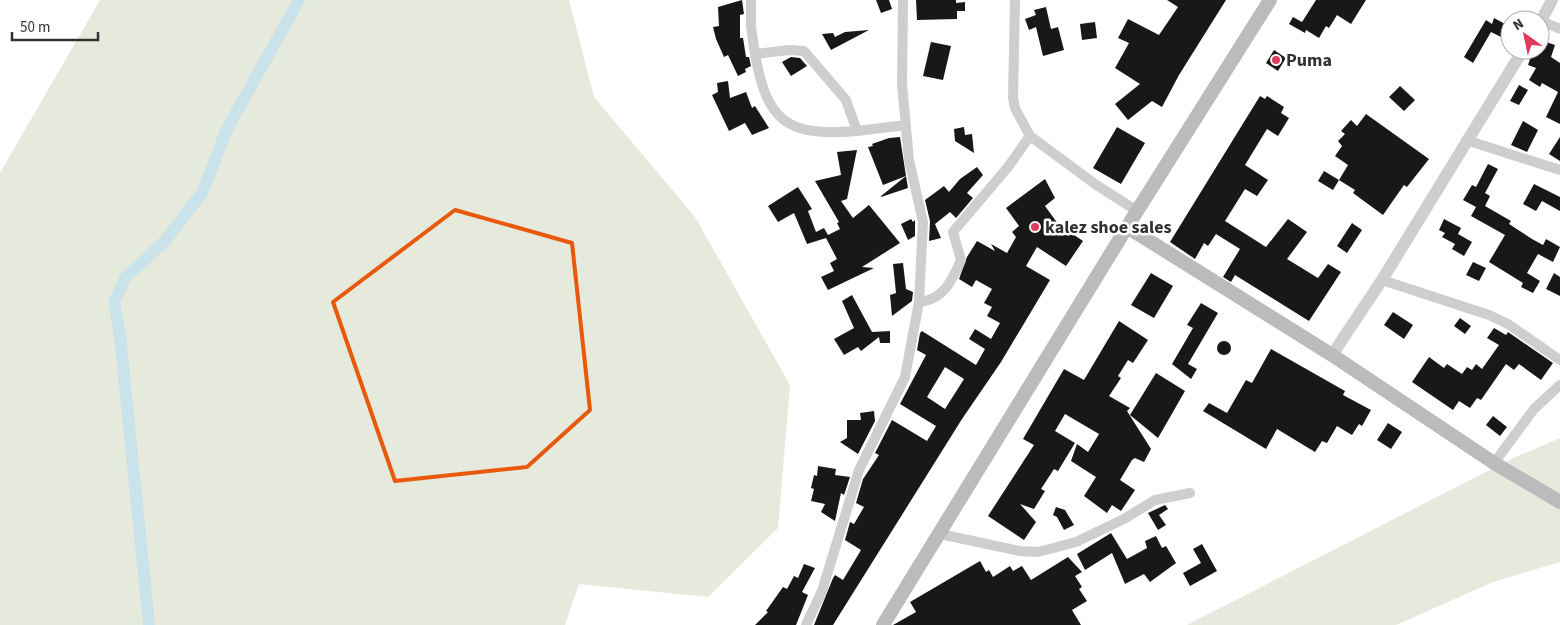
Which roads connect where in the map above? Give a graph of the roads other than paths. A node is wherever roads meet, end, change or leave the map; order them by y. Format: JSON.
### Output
{"nodes":[{"id":1,"x":751,"y":0,"type":"edge"},
{"id":2,"x":903,"y":0,"type":"edge"},
{"id":3,"x":1015,"y":0,"type":"edge"},
{"id":4,"x":1270,"y":0,"type":"edge"},
{"id":5,"x":755,"y":54,"type":"junction"},
{"id":6,"x":1517,"y":60,"type":"edge"},
{"id":7,"x":906,"y":125,"type":"junction"},
{"id":8,"x":857,"y":130,"type":"junction"},
{"id":9,"x":1030,"y":136,"type":"junction"},
{"id":10,"x":1466,"y":140,"type":"junction"},
{"id":11,"x":1560,"y":170,"type":"edge"},
{"id":12,"x":1137,"y":211,"type":"junction"},
{"id":13,"x":1127,"y":227,"type":"junction"},
{"id":14,"x":1382,"y":280,"type":"junction"},
{"id":15,"x":918,"y":302,"type":"junction"},
{"id":16,"x":1332,"y":355,"type":"junction"},
{"id":17,"x":1560,"y":360,"type":"edge"},
{"id":18,"x":1560,"y":385,"type":"edge"},
{"id":19,"x":1494,"y":463,"type":"junction"},
{"id":20,"x":1190,"y":493,"type":"dead end"},
{"id":21,"x":1560,"y":502,"type":"edge"},
{"id":22,"x":940,"y":534,"type":"junction"},
{"id":23,"x":806,"y":625,"type":"edge"},
{"id":24,"x":883,"y":625,"type":"edge"}],
"edges":[{"from":1,"to":5,"type":"street"},
{"from":2,"to":7,"type":"street"},
{"from":3,"to":9,"type":"street"},
{"from":4,"to":12,"type":"main road"},
{"from":5,"to":8,"type":"street"},
{"from":5,"to":8,"type":"street"},
{"from":6,"to":10,"type":"street"},
{"from":7,"to":8,"type":"street"},
{"from":7,"to":15,"type":"street"},
{"from":9,"to":12,"type":"street"},
{"from":9,"to":15,"type":"street"},
{"from":10,"to":11,"type":"street"},
{"from":10,"to":14,"type":"street"},
{"from":12,"to":13,"type":"main road"},
{"from":13,"to":16,"type":"main road"},
{"from":13,"to":22,"type":"main road"},
{"from":14,"to":16,"type":"street"},
{"from":14,"to":17,"type":"street"},
{"from":15,"to":23,"type":"street"},
{"from":16,"to":19,"type":"main road"},
{"from":18,"to":19,"type":"street"},
{"from":19,"to":21,"type":"main road"},
{"from":20,"to":22,"type":"street"},
{"from":22,"to":24,"type":"main road"}]}
